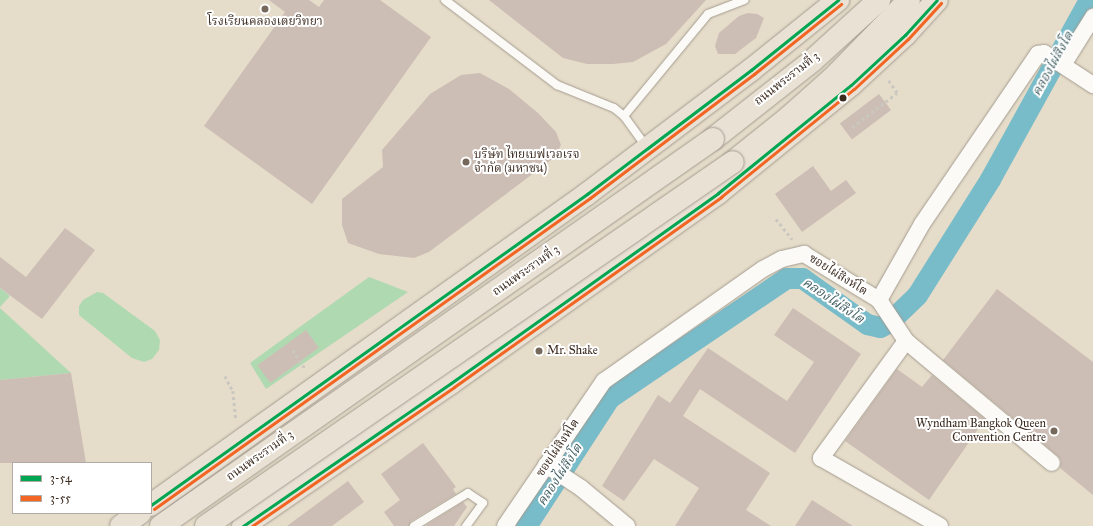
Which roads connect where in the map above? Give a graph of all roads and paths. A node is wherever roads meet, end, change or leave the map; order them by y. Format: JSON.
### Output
{"nodes":[{"id":1,"x":445,"y":0,"type":"edge"},
{"id":2,"x":744,"y":0,"type":"edge"},
{"id":3,"x":838,"y":0,"type":"edge"},
{"id":4,"x":879,"y":0,"type":"edge"},
{"id":5,"x":909,"y":0,"type":"edge"},
{"id":6,"x":937,"y":0,"type":"edge"},
{"id":7,"x":1093,"y":17,"type":"edge"},
{"id":8,"x":1063,"y":65,"type":"junction"},
{"id":9,"x":887,"y":79,"type":"dead end"},
{"id":10,"x":1093,"y":85,"type":"edge"},
{"id":11,"x":624,"y":116,"type":"junction"},
{"id":12,"x":852,"y":127,"type":"dead end"},
{"id":13,"x":647,"y":149,"type":"junction"},
{"id":14,"x":776,"y":219,"type":"dead end"},
{"id":15,"x":792,"y":238,"type":"dead end"},
{"id":16,"x":882,"y":305,"type":"junction"},
{"id":17,"x":903,"y":337,"type":"junction"},
{"id":18,"x":293,"y":350,"type":"dead end"},
{"id":19,"x":307,"y":370,"type":"dead end"},
{"id":20,"x":225,"y":376,"type":"dead end"},
{"id":21,"x":236,"y":420,"type":"dead end"},
{"id":22,"x":255,"y":432,"type":"junction"},
{"id":23,"x":1052,"y":464,"type":"dead end"},
{"id":24,"x":551,"y":468,"type":"junction"},
{"id":25,"x":298,"y":486,"type":"junction"},
{"id":26,"x":152,"y":504,"type":"edge"},
{"id":27,"x":139,"y":514,"type":"edge"},
{"id":28,"x":931,"y":523,"type":"edge"},
{"id":29,"x":122,"y":526,"type":"edge"},
{"id":30,"x":160,"y":526,"type":"edge"},
{"id":31,"x":206,"y":526,"type":"edge"},
{"id":32,"x":243,"y":526,"type":"edge"},
{"id":33,"x":414,"y":526,"type":"edge"},
{"id":34,"x":466,"y":526,"type":"edge"},
{"id":35,"x":506,"y":526,"type":"edge"},
{"id":36,"x":627,"y":526,"type":"edge"}],
"edges":[{"from":1,"to":11,"type":"lane"},
{"from":2,"to":11,"type":"lane"},
{"from":3,"to":13,"type":"main road"},
{"from":4,"to":30,"type":"main road","name":"ถนนพระรามที่ 3","bridge":true},
{"from":5,"to":31,"type":"main road","bridge":true},
{"from":6,"to":25,"type":"main road"},
{"from":7,"to":8,"type":"street"},
{"from":8,"to":10,"type":"street","name":"ซอยไผ่สิงห์โต"},
{"from":8,"to":16,"type":"street","name":"ซอยไผ่สิงห์โต"},
{"from":9,"to":12,"type":"path"},
{"from":11,"to":13,"type":"lane"},
{"from":13,"to":22,"type":"main road"},
{"from":14,"to":15,"type":"path"},
{"from":16,"to":17,"type":"street"},
{"from":16,"to":24,"type":"street","name":"ซอยไผ่สิงห์โต"},
{"from":17,"to":23,"type":"street"},
{"from":17,"to":28,"type":"street"},
{"from":18,"to":19,"type":"path"},
{"from":20,"to":21,"type":"path"},
{"from":22,"to":25,"type":"main road"},
{"from":22,"to":26,"type":"main road"},
{"from":24,"to":35,"type":"street","name":"ซอยไผ่สิงห์โต"},
{"from":24,"to":36,"type":"street"},
{"from":25,"to":32,"type":"main road"},
{"from":27,"to":29,"type":"main road"},
{"from":33,"to":34,"type":"lane"}]}
